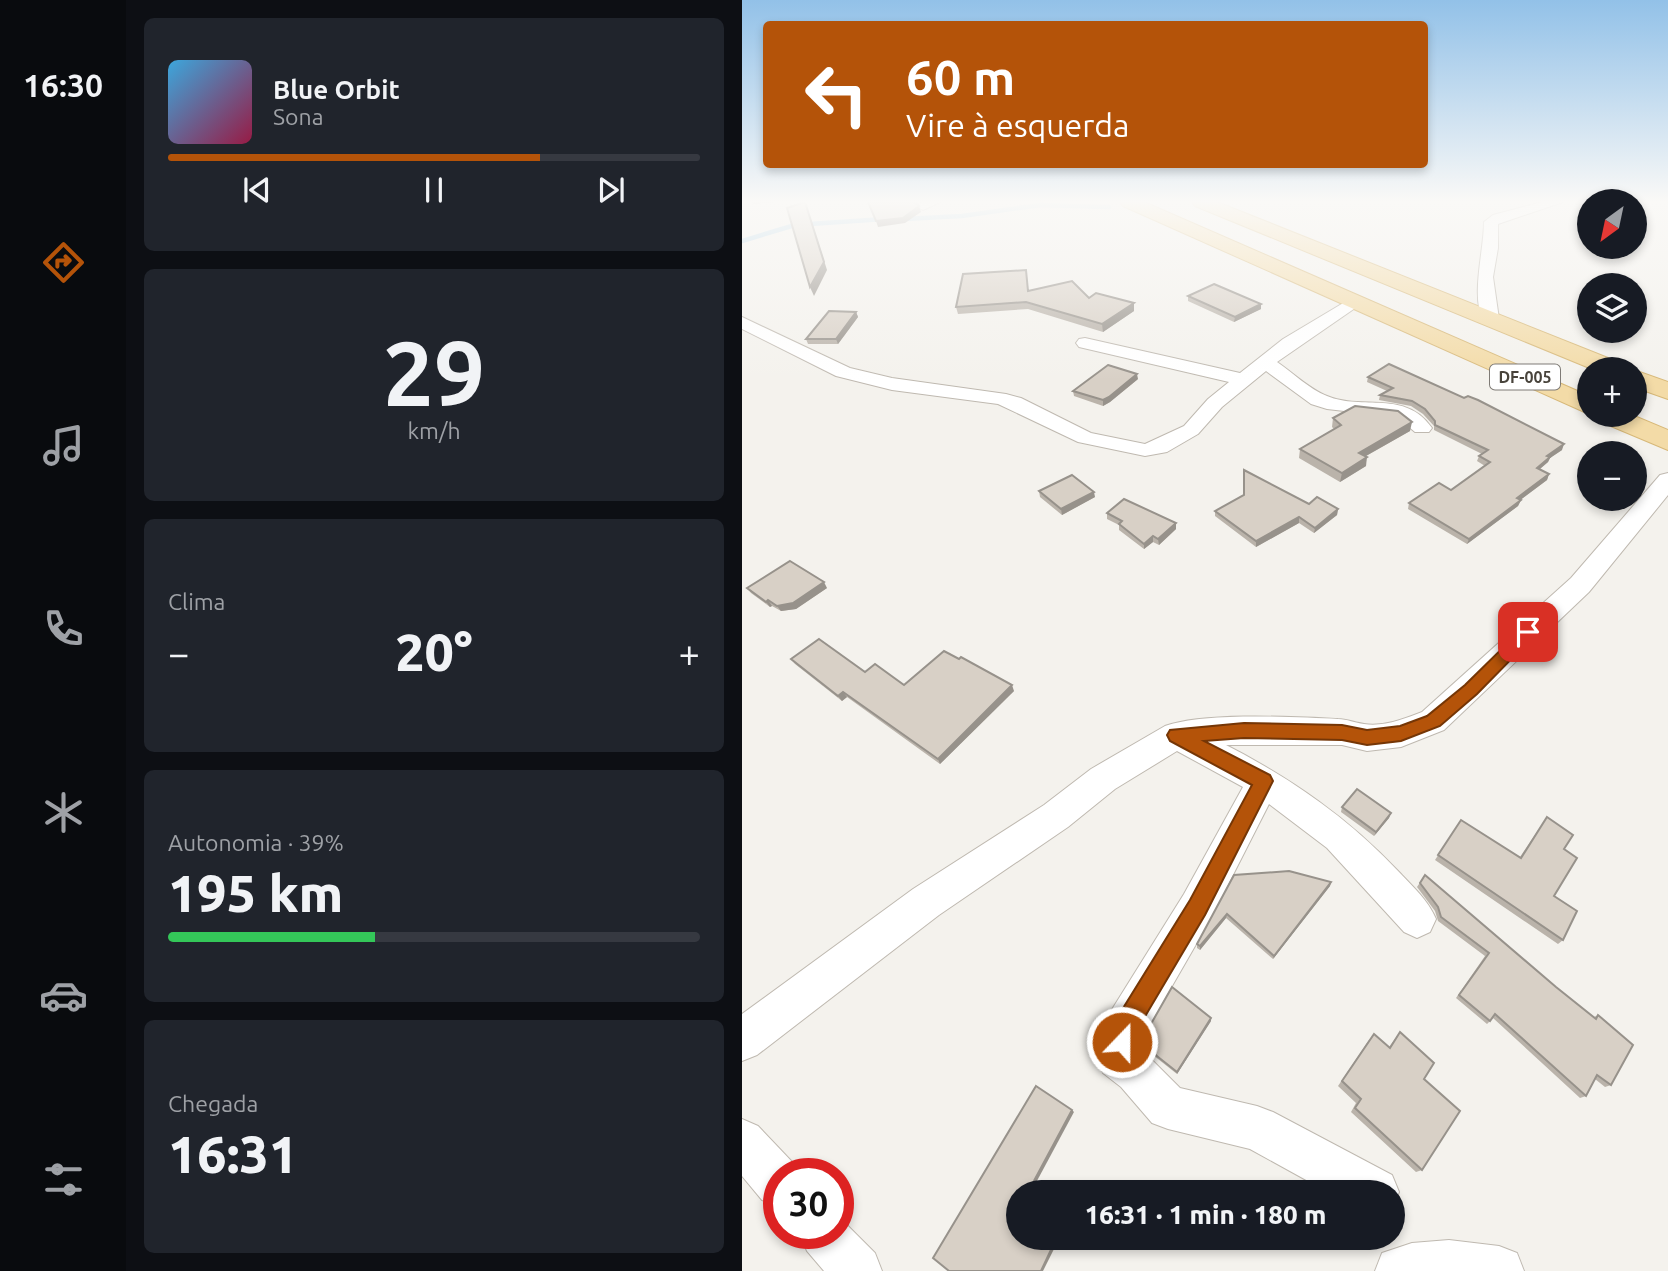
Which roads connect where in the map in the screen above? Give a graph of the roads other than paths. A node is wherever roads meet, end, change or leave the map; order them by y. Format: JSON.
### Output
{"nodes":[{"id":1,"x":1264,"y":261,"type":"edge"},
{"id":2,"x":1346,"y":261,"type":"edge"},
{"id":3,"x":1488,"y":261,"type":"edge"},
{"id":4,"x":1407,"y":286,"type":"junction"},
{"id":5,"x":1355,"y":301,"type":"junction"},
{"id":6,"x":1490,"y":320,"type":"junction"},
{"id":7,"x":742,"y":322,"type":"edge"},
{"id":8,"x":1085,"y":343,"type":"dead end"},
{"id":9,"x":1584,"y":357,"type":"edge"},
{"id":10,"x":1266,"y":362,"type":"junction"},
{"id":11,"x":1243,"y":380,"type":"junction"},
{"id":12,"x":1647,"y":383,"type":"edge"},
{"id":13,"x":1668,"y":391,"type":"edge"},
{"id":14,"x":1577,"y":401,"type":"edge"},
{"id":15,"x":1636,"y":427,"type":"edge"},
{"id":16,"x":1422,"y":428,"type":"dead end"},
{"id":17,"x":1668,"y":441,"type":"edge"},
{"id":18,"x":1668,"y":480,"type":"edge"},
{"id":19,"x":1176,"y":735,"type":"junction"},
{"id":20,"x":1264,"y":781,"type":"junction"},
{"id":21,"x":1417,"y":919,"type":"dead end"},
{"id":22,"x":742,"y":1040,"type":"edge"},
{"id":23,"x":742,"y":1142,"type":"edge"},
{"id":24,"x":763,"y":1165,"type":"edge"},
{"id":25,"x":1353,"y":1180,"type":"edge"},
{"id":26,"x":837,"y":1249,"type":"edge"},
{"id":27,"x":857,"y":1271,"type":"edge"},
{"id":28,"x":1400,"y":1271,"type":"edge"},
{"id":29,"x":1499,"y":1271,"type":"edge"}],
"edges":[{"from":1,"to":5,"type":"main road","number":"DF-005"},
{"from":2,"to":4,"type":"main road","number":"DF-005"},
{"from":3,"to":6,"type":"street"},
{"from":4,"to":5,"type":"main road"},
{"from":4,"to":6,"type":"main road","number":"DF-005"},
{"from":5,"to":10,"type":"street"},
{"from":5,"to":14,"type":"main road","number":"DF-005"},
{"from":6,"to":9,"type":"main road","number":"DF-005"},
{"from":7,"to":11,"type":"street"},
{"from":8,"to":11,"type":"street"},
{"from":10,"to":11,"type":"street"},
{"from":10,"to":16,"type":"street"},
{"from":12,"to":13,"type":"main road"},
{"from":15,"to":17,"type":"main road"},
{"from":18,"to":19,"type":"street"},
{"from":19,"to":20,"type":"street"},
{"from":19,"to":22,"type":"street"},
{"from":20,"to":21,"type":"street"},
{"from":20,"to":25,"type":"street"},
{"from":23,"to":24,"type":"street"},
{"from":26,"to":27,"type":"street"},
{"from":28,"to":29,"type":"street"}]}
